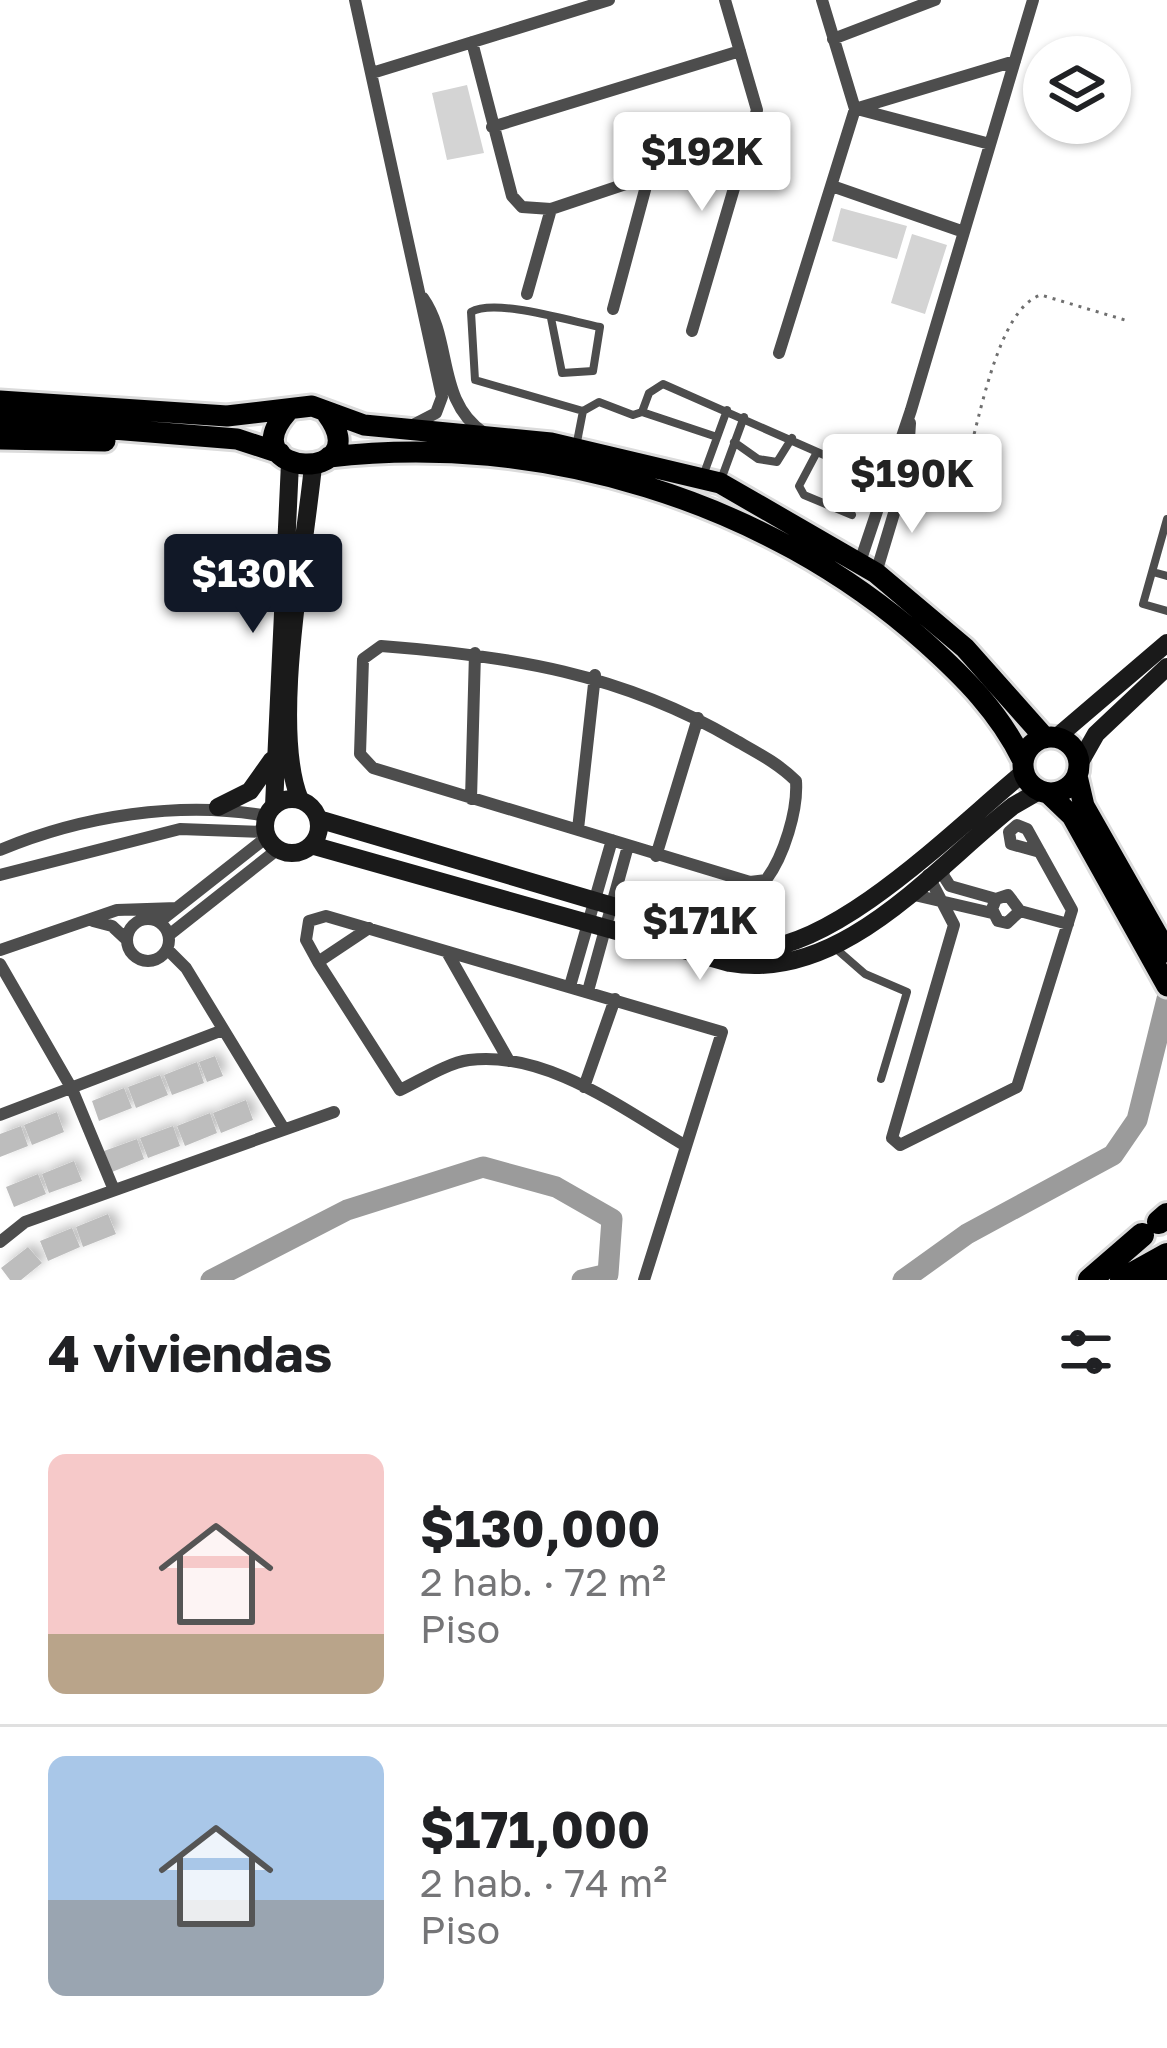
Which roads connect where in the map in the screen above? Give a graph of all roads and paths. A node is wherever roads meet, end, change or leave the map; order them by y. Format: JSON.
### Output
{"nodes":[{"id":1,"x":356,"y":0,"type":"edge"},
{"id":2,"x":609,"y":0,"type":"edge"},
{"id":3,"x":725,"y":0,"type":"edge"},
{"id":4,"x":822,"y":0,"type":"edge"},
{"id":5,"x":935,"y":0,"type":"edge"},
{"id":6,"x":1033,"y":0,"type":"edge"},
{"id":7,"x":833,"y":39,"type":"junction"},
{"id":8,"x":472,"y":42,"type":"junction"},
{"id":9,"x":740,"y":51,"type":"junction"},
{"id":10,"x":1015,"y":61,"type":"junction"},
{"id":11,"x":372,"y":73,"type":"junction"},
{"id":12,"x":856,"y":109,"type":"junction"},
{"id":13,"x":492,"y":127,"type":"junction"},
{"id":14,"x":748,"y":143,"type":"junction"},
{"id":15,"x":990,"y":144,"type":"junction"},
{"id":16,"x":649,"y":176,"type":"junction"},
{"id":17,"x":832,"y":186,"type":"junction"},
{"id":18,"x":551,"y":209,"type":"junction"},
{"id":19,"x":964,"y":232,"type":"junction"},
{"id":20,"x":527,"y":294,"type":"dead end"},
{"id":21,"x":613,"y":309,"type":"dead end"},
{"id":22,"x":551,"y":318,"type":"junction"},
{"id":23,"x":1125,"y":320,"type":"dead end"},
{"id":24,"x":692,"y":332,"type":"dead end"},
{"id":25,"x":779,"y":353,"type":"dead end"},
{"id":26,"x":0,"y":387,"type":"edge"},
{"id":27,"x":0,"y":401,"type":"edge"},
{"id":28,"x":448,"y":401,"type":"junction"},
{"id":29,"x":727,"y":410,"type":"junction"},
{"id":30,"x":584,"y":411,"type":"junction"},
{"id":31,"x":287,"y":412,"type":"junction"},
{"id":32,"x":643,"y":412,"type":"junction"},
{"id":33,"x":327,"y":414,"type":"junction"},
{"id":34,"x":196,"y":415,"type":"junction"},
{"id":35,"x":744,"y":417,"type":"junction"},
{"id":36,"x":0,"y":421,"type":"edge"},
{"id":37,"x":401,"y":431,"type":"junction"},
{"id":38,"x":488,"y":436,"type":"junction"},
{"id":39,"x":717,"y":437,"type":"junction"},
{"id":40,"x":792,"y":437,"type":"junction"},
{"id":41,"x":195,"y":438,"type":"junction"},
{"id":42,"x":0,"y":439,"type":"edge"},
{"id":43,"x":734,"y":442,"type":"junction"},
{"id":44,"x":576,"y":448,"type":"junction"},
{"id":45,"x":817,"y":452,"type":"junction"},
{"id":46,"x":303,"y":460,"type":"junction"},
{"id":47,"x":967,"y":460,"type":"dead end"},
{"id":48,"x":865,"y":473,"type":"dead end"},
{"id":49,"x":711,"y":482,"type":"junction"},
{"id":50,"x":852,"y":515,"type":"dead end"},
{"id":51,"x":1167,"y":518,"type":"edge"},
{"id":52,"x":1164,"y":540,"type":"edge"},
{"id":53,"x":868,"y":568,"type":"junction"},
{"id":54,"x":1153,"y":572,"type":"junction"},
{"id":55,"x":1167,"y":575,"type":"edge"},
{"id":56,"x":1167,"y":611,"type":"edge"},
{"id":57,"x":1167,"y":643,"type":"edge"},
{"id":58,"x":476,"y":653,"type":"junction"},
{"id":59,"x":1167,"y":667,"type":"edge"},
{"id":60,"x":596,"y":675,"type":"junction"},
{"id":61,"x":698,"y":718,"type":"junction"},
{"id":62,"x":1051,"y":737,"type":"junction"},
{"id":63,"x":272,"y":760,"type":"junction"},
{"id":64,"x":1023,"y":767,"type":"junction"},
{"id":65,"x":1078,"y":770,"type":"junction"},
{"id":66,"x":1044,"y":792,"type":"junction"},
{"id":67,"x":471,"y":799,"type":"junction"},
{"id":68,"x":300,"y":800,"type":"junction"},
{"id":69,"x":218,"y":807,"type":"junction"},
{"id":70,"x":318,"y":819,"type":"junction"},
{"id":71,"x":270,"y":828,"type":"junction"},
{"id":72,"x":234,"y":829,"type":"junction"},
{"id":73,"x":578,"y":829,"type":"junction"},
{"id":74,"x":612,"y":841,"type":"junction"},
{"id":75,"x":311,"y":845,"type":"junction"},
{"id":76,"x":628,"y":846,"type":"junction"},
{"id":77,"x":0,"y":850,"type":"edge"},
{"id":78,"x":1040,"y":852,"type":"dead end"},
{"id":79,"x":656,"y":856,"type":"junction"},
{"id":80,"x":949,"y":856,"type":"junction"},
{"id":81,"x":237,"y":861,"type":"junction"},
{"id":82,"x":921,"y":868,"type":"junction"},
{"id":83,"x":0,"y":875,"type":"edge"},
{"id":84,"x":225,"y":881,"type":"junction"},
{"id":85,"x":903,"y":896,"type":"junction"},
{"id":86,"x":942,"y":899,"type":"junction"},
{"id":87,"x":602,"y":906,"type":"junction"},
{"id":88,"x":994,"y":906,"type":"junction"},
{"id":89,"x":131,"y":907,"type":"junction"},
{"id":90,"x":177,"y":908,"type":"junction"},
{"id":91,"x":1020,"y":910,"type":"junction"},
{"id":92,"x":92,"y":921,"type":"junction"},
{"id":93,"x":153,"y":921,"type":"junction"},
{"id":94,"x":1068,"y":924,"type":"junction"},
{"id":95,"x":597,"y":927,"type":"junction"},
{"id":96,"x":369,"y":928,"type":"junction"},
{"id":97,"x":828,"y":939,"type":"junction"},
{"id":98,"x":127,"y":940,"type":"junction"},
{"id":99,"x":168,"y":942,"type":"junction"},
{"id":100,"x":0,"y":950,"type":"edge"},
{"id":101,"x":446,"y":952,"type":"junction"},
{"id":102,"x":1167,"y":952,"type":"edge"},
{"id":103,"x":318,"y":962,"type":"junction"},
{"id":104,"x":0,"y":964,"type":"edge"},
{"id":105,"x":500,"y":967,"type":"junction"},
{"id":106,"x":570,"y":986,"type":"junction"},
{"id":107,"x":1167,"y":986,"type":"edge"},
{"id":108,"x":588,"y":991,"type":"junction"},
{"id":109,"x":471,"y":995,"type":"junction"},
{"id":110,"x":615,"y":999,"type":"junction"},
{"id":111,"x":223,"y":1030,"type":"junction"},
{"id":112,"x":509,"y":1061,"type":"junction"},
{"id":113,"x":881,"y":1079,"type":"dead end"},
{"id":114,"x":584,"y":1088,"type":"junction"},
{"id":115,"x":72,"y":1089,"type":"junction"},
{"id":116,"x":334,"y":1112,"type":"dead end"},
{"id":117,"x":0,"y":1115,"type":"edge"},
{"id":118,"x":284,"y":1129,"type":"junction"},
{"id":119,"x":686,"y":1146,"type":"junction"},
{"id":120,"x":114,"y":1190,"type":"junction"},
{"id":121,"x":1156,"y":1224,"type":"edge"},
{"id":122,"x":0,"y":1242,"type":"edge"},
{"id":123,"x":1167,"y":1255,"type":"edge"},
{"id":124,"x":1167,"y":1276,"type":"edge"},
{"id":125,"x":644,"y":1280,"type":"edge"},
{"id":126,"x":1090,"y":1280,"type":"edge"},
{"id":127,"x":1122,"y":1280,"type":"edge"},
{"id":128,"x":1154,"y":1280,"type":"edge"}],
"edges":[{"from":1,"to":11,"type":"street"},
{"from":2,"to":8,"type":"street"},
{"from":3,"to":9,"type":"street"},
{"from":4,"to":7,"type":"street"},
{"from":5,"to":7,"type":"street"},
{"from":6,"to":10,"type":"street"},
{"from":7,"to":12,"type":"street"},
{"from":8,"to":11,"type":"street"},
{"from":8,"to":13,"type":"street"},
{"from":9,"to":13,"type":"street"},
{"from":9,"to":14,"type":"street"},
{"from":10,"to":12,"type":"street"},
{"from":10,"to":15,"type":"street"},
{"from":11,"to":28,"type":"street"},
{"from":12,"to":15,"type":"street"},
{"from":12,"to":17,"type":"street"},
{"from":13,"to":18,"type":"street"},
{"from":14,"to":16,"type":"street"},
{"from":14,"to":24,"type":"street"},
{"from":15,"to":19,"type":"street"},
{"from":16,"to":18,"type":"street"},
{"from":16,"to":21,"type":"street"},
{"from":17,"to":19,"type":"street"},
{"from":17,"to":25,"type":"street"},
{"from":18,"to":20,"type":"street"},
{"from":19,"to":53,"type":"street"},
{"from":22,"to":22,"type":"lane"},
{"from":22,"to":30,"type":"lane"},
{"from":23,"to":47,"type":"path"},
{"from":26,"to":34,"type":"main road"},
{"from":27,"to":34,"type":"main road"},
{"from":28,"to":37,"type":"street"},
{"from":28,"to":38,"type":"street"},
{"from":29,"to":32,"type":"lane"},
{"from":29,"to":35,"type":"lane"},
{"from":29,"to":39,"type":"lane"},
{"from":30,"to":32,"type":"lane"},
{"from":30,"to":44,"type":"lane"},
{"from":31,"to":33,"type":"main road"},
{"from":31,"to":34,"type":"main road"},
{"from":31,"to":46,"type":"main road"},
{"from":32,"to":39,"type":"lane"},
{"from":33,"to":37,"type":"main road"},
{"from":33,"to":46,"type":"main road"},
{"from":35,"to":40,"type":"lane"},
{"from":35,"to":43,"type":"lane"},
{"from":36,"to":41,"type":"main road"},
{"from":37,"to":38,"type":"main road"},
{"from":38,"to":44,"type":"main road"},
{"from":39,"to":49,"type":"lane"},
{"from":40,"to":43,"type":"lane"},
{"from":40,"to":45,"type":"lane"},
{"from":41,"to":42,"type":"main road"},
{"from":41,"to":46,"type":"main road"},
{"from":43,"to":49,"type":"lane"},
{"from":44,"to":49,"type":"main road"},
{"from":45,"to":48,"type":"lane"},
{"from":45,"to":50,"type":"lane"},
{"from":46,"to":63,"type":"street"},
{"from":46,"to":64,"type":"main road"},
{"from":46,"to":68,"type":"street"},
{"from":49,"to":53,"type":"main road"},
{"from":51,"to":52,"type":"lane"},
{"from":52,"to":54,"type":"lane"},
{"from":53,"to":62,"type":"main road"},
{"from":54,"to":55,"type":"lane"},
{"from":54,"to":56,"type":"lane"},
{"from":57,"to":62,"type":"street"},
{"from":58,"to":60,"type":"street"},
{"from":58,"to":67,"type":"street"},
{"from":58,"to":67,"type":"street"},
{"from":59,"to":65,"type":"street"},
{"from":60,"to":61,"type":"street"},
{"from":60,"to":73,"type":"street"},
{"from":61,"to":79,"type":"street"},
{"from":61,"to":79,"type":"street"},
{"from":62,"to":64,"type":"main road"},
{"from":62,"to":65,"type":"main road"},
{"from":63,"to":69,"type":"street"},
{"from":63,"to":71,"type":"street"},
{"from":64,"to":66,"type":"main road"},
{"from":64,"to":82,"type":"street"},
{"from":65,"to":66,"type":"main road"},
{"from":65,"to":102,"type":"main road"},
{"from":66,"to":80,"type":"street"},
{"from":66,"to":107,"type":"main road"},
{"from":67,"to":73,"type":"street"},
{"from":68,"to":70,"type":"street"},
{"from":68,"to":71,"type":"street"},
{"from":69,"to":71,"type":"street"},
{"from":69,"to":77,"type":"street"},
{"from":70,"to":75,"type":"street"},
{"from":70,"to":87,"type":"street"},
{"from":71,"to":72,"type":"street"},
{"from":71,"to":75,"type":"street"},
{"from":71,"to":81,"type":"street"},
{"from":71,"to":84,"type":"street"},
{"from":72,"to":81,"type":"street"},
{"from":72,"to":83,"type":"street"},
{"from":73,"to":74,"type":"street"},
{"from":74,"to":76,"type":"street"},
{"from":74,"to":87,"type":"street"},
{"from":75,"to":95,"type":"street"},
{"from":76,"to":79,"type":"street"},
{"from":76,"to":87,"type":"street"},
{"from":78,"to":94,"type":"street"},
{"from":80,"to":82,"type":"street"},
{"from":80,"to":88,"type":"street"},
{"from":81,"to":84,"type":"street"},
{"from":82,"to":85,"type":"street"},
{"from":82,"to":86,"type":"street"},
{"from":82,"to":97,"type":"street"},
{"from":84,"to":90,"type":"street"},
{"from":84,"to":99,"type":"street"},
{"from":85,"to":86,"type":"street"},
{"from":85,"to":97,"type":"street"},
{"from":86,"to":88,"type":"street"},
{"from":86,"to":94,"type":"street"},
{"from":87,"to":95,"type":"street"},
{"from":87,"to":97,"type":"street"},
{"from":88,"to":91,"type":"street"},
{"from":88,"to":91,"type":"street"},
{"from":89,"to":90,"type":"street"},
{"from":89,"to":92,"type":"street"},
{"from":89,"to":93,"type":"street"},
{"from":90,"to":93,"type":"street"},
{"from":91,"to":94,"type":"street"},
{"from":92,"to":98,"type":"street"},
{"from":92,"to":100,"type":"street"},
{"from":93,"to":98,"type":"street"},
{"from":93,"to":99,"type":"street"},
{"from":95,"to":97,"type":"street"},
{"from":95,"to":106,"type":"street"},
{"from":95,"to":108,"type":"street"},
{"from":96,"to":101,"type":"street"},
{"from":96,"to":103,"type":"street"},
{"from":96,"to":103,"type":"street"},
{"from":97,"to":113,"type":"lane"},
{"from":98,"to":99,"type":"street"},
{"from":99,"to":111,"type":"street"},
{"from":101,"to":105,"type":"street"},
{"from":101,"to":109,"type":"street"},
{"from":103,"to":112,"type":"street"},
{"from":104,"to":115,"type":"street"},
{"from":105,"to":106,"type":"street"},
{"from":105,"to":109,"type":"street"},
{"from":106,"to":108,"type":"street"},
{"from":108,"to":110,"type":"street"},
{"from":109,"to":112,"type":"street"},
{"from":110,"to":114,"type":"street"},
{"from":110,"to":119,"type":"street"},
{"from":111,"to":115,"type":"street"},
{"from":111,"to":118,"type":"street"},
{"from":112,"to":114,"type":"street"},
{"from":114,"to":119,"type":"street"},
{"from":115,"to":117,"type":"street"},
{"from":115,"to":120,"type":"street"},
{"from":116,"to":118,"type":"street"},
{"from":118,"to":120,"type":"street"},
{"from":119,"to":125,"type":"street"},
{"from":120,"to":122,"type":"street"},
{"from":121,"to":126,"type":"highway"},
{"from":123,"to":127,"type":"highway"},
{"from":124,"to":128,"type":"highway"}]}
